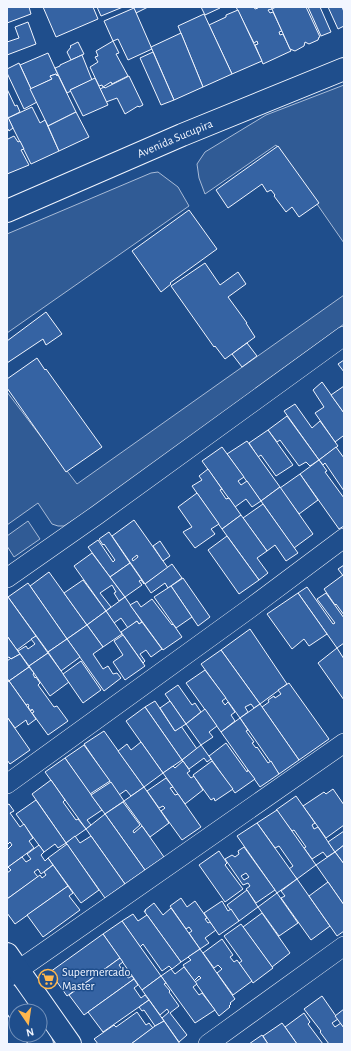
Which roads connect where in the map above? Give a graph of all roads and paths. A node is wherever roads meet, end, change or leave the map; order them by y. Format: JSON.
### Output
{"nodes":[{"id":1,"x":344,"y":69,"type":"edge"},
{"id":2,"x":7,"y":211,"type":"edge"},
{"id":3,"x":344,"y":336,"type":"edge"},
{"id":4,"x":344,"y":538,"type":"edge"},
{"id":5,"x":7,"y":578,"type":"edge"},
{"id":6,"x":344,"y":742,"type":"edge"},
{"id":7,"x":7,"y":784,"type":"edge"},
{"id":8,"x":344,"y":946,"type":"edge"},
{"id":9,"x":11,"y":967,"type":"edge"},
{"id":10,"x":7,"y":994,"type":"edge"},
{"id":11,"x":13,"y":1003,"type":"edge"},
{"id":12,"x":68,"y":1043,"type":"edge"},
{"id":13,"x":208,"y":1044,"type":"edge"}],
"edges":[{"from":1,"to":2,"type":"street","name":"Avenida Sucupira"},
{"from":3,"to":5,"type":"street"},
{"from":4,"to":7,"type":"street"},
{"from":6,"to":9,"type":"street"},
{"from":8,"to":13,"type":"street"},
{"from":9,"to":12,"type":"street"},
{"from":10,"to":11,"type":"street"}]}
